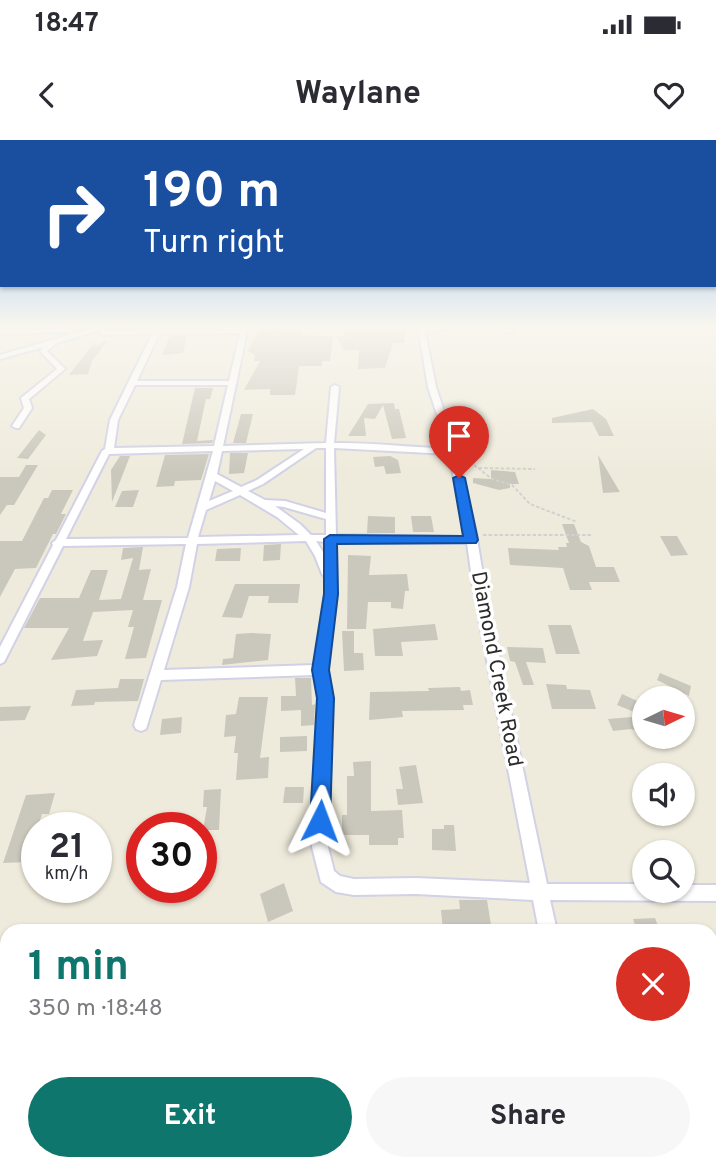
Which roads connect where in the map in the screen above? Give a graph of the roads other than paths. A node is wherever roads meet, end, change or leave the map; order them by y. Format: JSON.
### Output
{"nodes":[{"id":1,"x":53,"y":375,"type":"edge"},
{"id":2,"x":136,"y":375,"type":"edge"},
{"id":3,"x":234,"y":375,"type":"edge"},
{"id":4,"x":430,"y":375,"type":"edge"},
{"id":5,"x":132,"y":383,"type":"junction"},
{"id":6,"x":232,"y":383,"type":"junction"},
{"id":7,"x":335,"y":387,"type":"dead end"},
{"id":8,"x":16,"y":426,"type":"dead end"},
{"id":9,"x":330,"y":445,"type":"junction"},
{"id":10,"x":219,"y":446,"type":"junction"},
{"id":11,"x":315,"y":446,"type":"junction"},
{"id":12,"x":109,"y":450,"type":"junction"},
{"id":13,"x":453,"y":451,"type":"junction"},
{"id":14,"x":212,"y":475,"type":"junction"},
{"id":15,"x":240,"y":493,"type":"junction"},
{"id":16,"x":262,"y":503,"type":"junction"},
{"id":17,"x":202,"y":508,"type":"junction"},
{"id":18,"x":330,"y":517,"type":"junction"},
{"id":19,"x":471,"y":537,"type":"junction"},
{"id":20,"x":309,"y":538,"type":"junction"},
{"id":21,"x":330,"y":539,"type":"junction"},
{"id":22,"x":192,"y":541,"type":"junction"},
{"id":23,"x":57,"y":543,"type":"junction"},
{"id":24,"x":331,"y":594,"type":"junction"},
{"id":25,"x":0,"y":659,"type":"edge"},
{"id":26,"x":321,"y":670,"type":"junction"},
{"id":27,"x":156,"y":675,"type":"junction"},
{"id":28,"x":141,"y":725,"type":"dead end"},
{"id":29,"x":539,"y":892,"type":"junction"},
{"id":30,"x":716,"y":893,"type":"edge"},
{"id":31,"x":546,"y":924,"type":"edge"}],
"edges":[{"from":1,"to":8,"type":"street"},
{"from":2,"to":5,"type":"street"},
{"from":3,"to":6,"type":"street"},
{"from":4,"to":13,"type":"street","name":"Diamond Creek Road"},
{"from":5,"to":6,"type":"street"},
{"from":5,"to":12,"type":"street"},
{"from":6,"to":10,"type":"street"},
{"from":7,"to":9,"type":"street"},
{"from":9,"to":11,"type":"street"},
{"from":9,"to":13,"type":"street"},
{"from":9,"to":18,"type":"street"},
{"from":10,"to":11,"type":"street"},
{"from":10,"to":12,"type":"street"},
{"from":10,"to":14,"type":"street"},
{"from":11,"to":15,"type":"street"},
{"from":12,"to":23,"type":"street"},
{"from":13,"to":19,"type":"street","name":"Diamond Creek Road"},
{"from":14,"to":15,"type":"street"},
{"from":14,"to":17,"type":"street"},
{"from":15,"to":16,"type":"street"},
{"from":15,"to":17,"type":"street"},
{"from":16,"to":18,"type":"street"},
{"from":16,"to":20,"type":"street"},
{"from":17,"to":22,"type":"street"},
{"from":18,"to":21,"type":"street"},
{"from":19,"to":21,"type":"street"},
{"from":19,"to":29,"type":"street","name":"Diamond Creek Road"},
{"from":20,"to":21,"type":"street"},
{"from":20,"to":22,"type":"street"},
{"from":20,"to":24,"type":"street"},
{"from":21,"to":24,"type":"street"},
{"from":22,"to":23,"type":"street"},
{"from":22,"to":27,"type":"street"},
{"from":23,"to":25,"type":"street"},
{"from":24,"to":26,"type":"street"},
{"from":26,"to":27,"type":"street"},
{"from":26,"to":29,"type":"street"},
{"from":27,"to":28,"type":"street"},
{"from":29,"to":30,"type":"street"},
{"from":29,"to":31,"type":"street","name":"Diamond Creek Road"}]}
